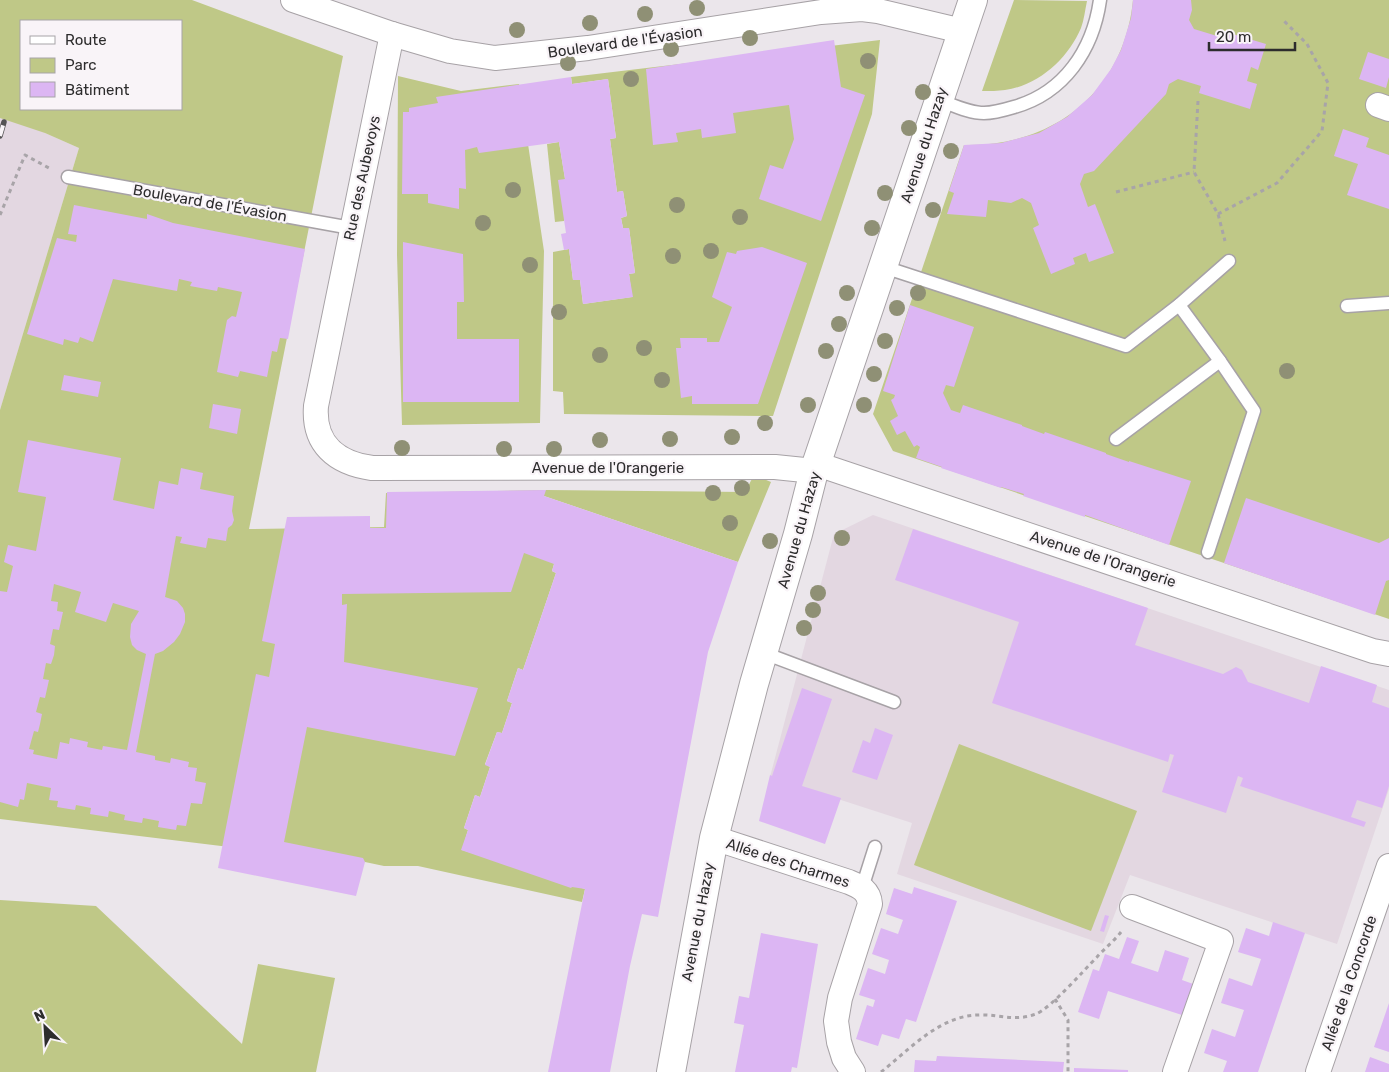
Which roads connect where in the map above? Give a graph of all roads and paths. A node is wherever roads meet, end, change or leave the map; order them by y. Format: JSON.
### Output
{"nodes":[{"id":1,"x":293,"y":0,"type":"edge"},
{"id":2,"x":973,"y":0,"type":"edge"},
{"id":3,"x":1100,"y":0,"type":"edge"},
{"id":4,"x":328,"y":6,"type":"edge"},
{"id":5,"x":1282,"y":19,"type":"dead end"},
{"id":6,"x":962,"y":31,"type":"junction"},
{"id":7,"x":392,"y":34,"type":"junction"},
{"id":8,"x":939,"y":100,"type":"junction"},
{"id":9,"x":1198,"y":101,"type":"dead end"},
{"id":10,"x":1194,"y":172,"type":"junction"},
{"id":11,"x":68,"y":177,"type":"joint"},
{"id":12,"x":1116,"y":192,"type":"dead end"},
{"id":13,"x":1218,"y":214,"type":"junction"},
{"id":14,"x":0,"y":215,"type":"edge"},
{"id":15,"x":352,"y":228,"type":"junction"},
{"id":16,"x":1229,"y":261,"type":"joint"},
{"id":17,"x":884,"y":267,"type":"junction"},
{"id":18,"x":1389,"y":303,"type":"edge"},
{"id":19,"x":1179,"y":305,"type":"junction"},
{"id":20,"x":1348,"y":306,"type":"dead end"},
{"id":21,"x":1220,"y":361,"type":"junction"},
{"id":22,"x":1116,"y":439,"type":"dead end"},
{"id":23,"x":402,"y":468,"type":"joint"},
{"id":24,"x":816,"y":468,"type":"junction"},
{"id":25,"x":1208,"y":552,"type":"dead end"},
{"id":26,"x":764,"y":653,"type":"junction"},
{"id":27,"x":1389,"y":654,"type":"edge"},
{"id":28,"x":894,"y":702,"type":"dead end"},
{"id":29,"x":714,"y":838,"type":"junction"},
{"id":30,"x":875,"y":847,"type":"dead end"},
{"id":31,"x":1389,"y":866,"type":"edge"},
{"id":32,"x":862,"y":888,"type":"junction"},
{"id":33,"x":1132,"y":907,"type":"joint"},
{"id":34,"x":1055,"y":999,"type":"junction"},
{"id":35,"x":671,"y":1072,"type":"edge"},
{"id":36,"x":853,"y":1072,"type":"edge"},
{"id":37,"x":882,"y":1072,"type":"edge"},
{"id":38,"x":1068,"y":1072,"type":"edge"},
{"id":39,"x":1176,"y":1072,"type":"edge"},
{"id":40,"x":1318,"y":1072,"type":"edge"}],
"edges":[{"from":1,"to":4,"type":"street","name":"Boulevard de l'Évasion"},
{"from":2,"to":6,"type":"street","name":"Avenue du Hazay"},
{"from":3,"to":8,"type":"lane"},
{"from":4,"to":7,"type":"street","name":"Boulevard de l'Évasion"},
{"from":5,"to":13,"type":"path"},
{"from":6,"to":7,"type":"street","name":"Boulevard de l'Évasion"},
{"from":6,"to":8,"type":"street","name":"Avenue du Hazay"},
{"from":7,"to":15,"type":"street","name":"Rue des Aubevoys"},
{"from":8,"to":17,"type":"street","name":"Avenue du Hazay"},
{"from":9,"to":10,"type":"path"},
{"from":10,"to":12,"type":"path"},
{"from":10,"to":13,"type":"path"},
{"from":11,"to":14,"type":"path"},
{"from":11,"to":15,"type":"lane","name":"Boulevard de l'Évasion"},
{"from":13,"to":16,"type":"path"},
{"from":15,"to":23,"type":"street","name":"Rue des Aubevoys"},
{"from":16,"to":19,"type":"lane"},
{"from":17,"to":19,"type":"lane"},
{"from":17,"to":24,"type":"street","name":"Avenue du Hazay"},
{"from":18,"to":20,"type":"lane"},
{"from":19,"to":21,"type":"lane"},
{"from":21,"to":22,"type":"lane"},
{"from":21,"to":25,"type":"lane"},
{"from":23,"to":24,"type":"street","name":"Avenue de l'Orangerie"},
{"from":24,"to":26,"type":"street","name":"Avenue du Hazay"},
{"from":24,"to":27,"type":"street","name":"Avenue de l'Orangerie"},
{"from":26,"to":28,"type":"lane"},
{"from":26,"to":29,"type":"street","name":"Avenue du Hazay"},
{"from":29,"to":32,"type":"street","name":"Allée des Charmes"},
{"from":29,"to":35,"type":"street","name":"Avenue du Hazay"},
{"from":30,"to":32,"type":"lane","name":"Allée des Charmes"},
{"from":31,"to":40,"type":"street","name":"Allée de la Concorde"},
{"from":32,"to":36,"type":"street","name":"Allée des Charmes"},
{"from":33,"to":34,"type":"path"},
{"from":33,"to":39,"type":"street"},
{"from":34,"to":37,"type":"path"},
{"from":34,"to":38,"type":"path"}]}
